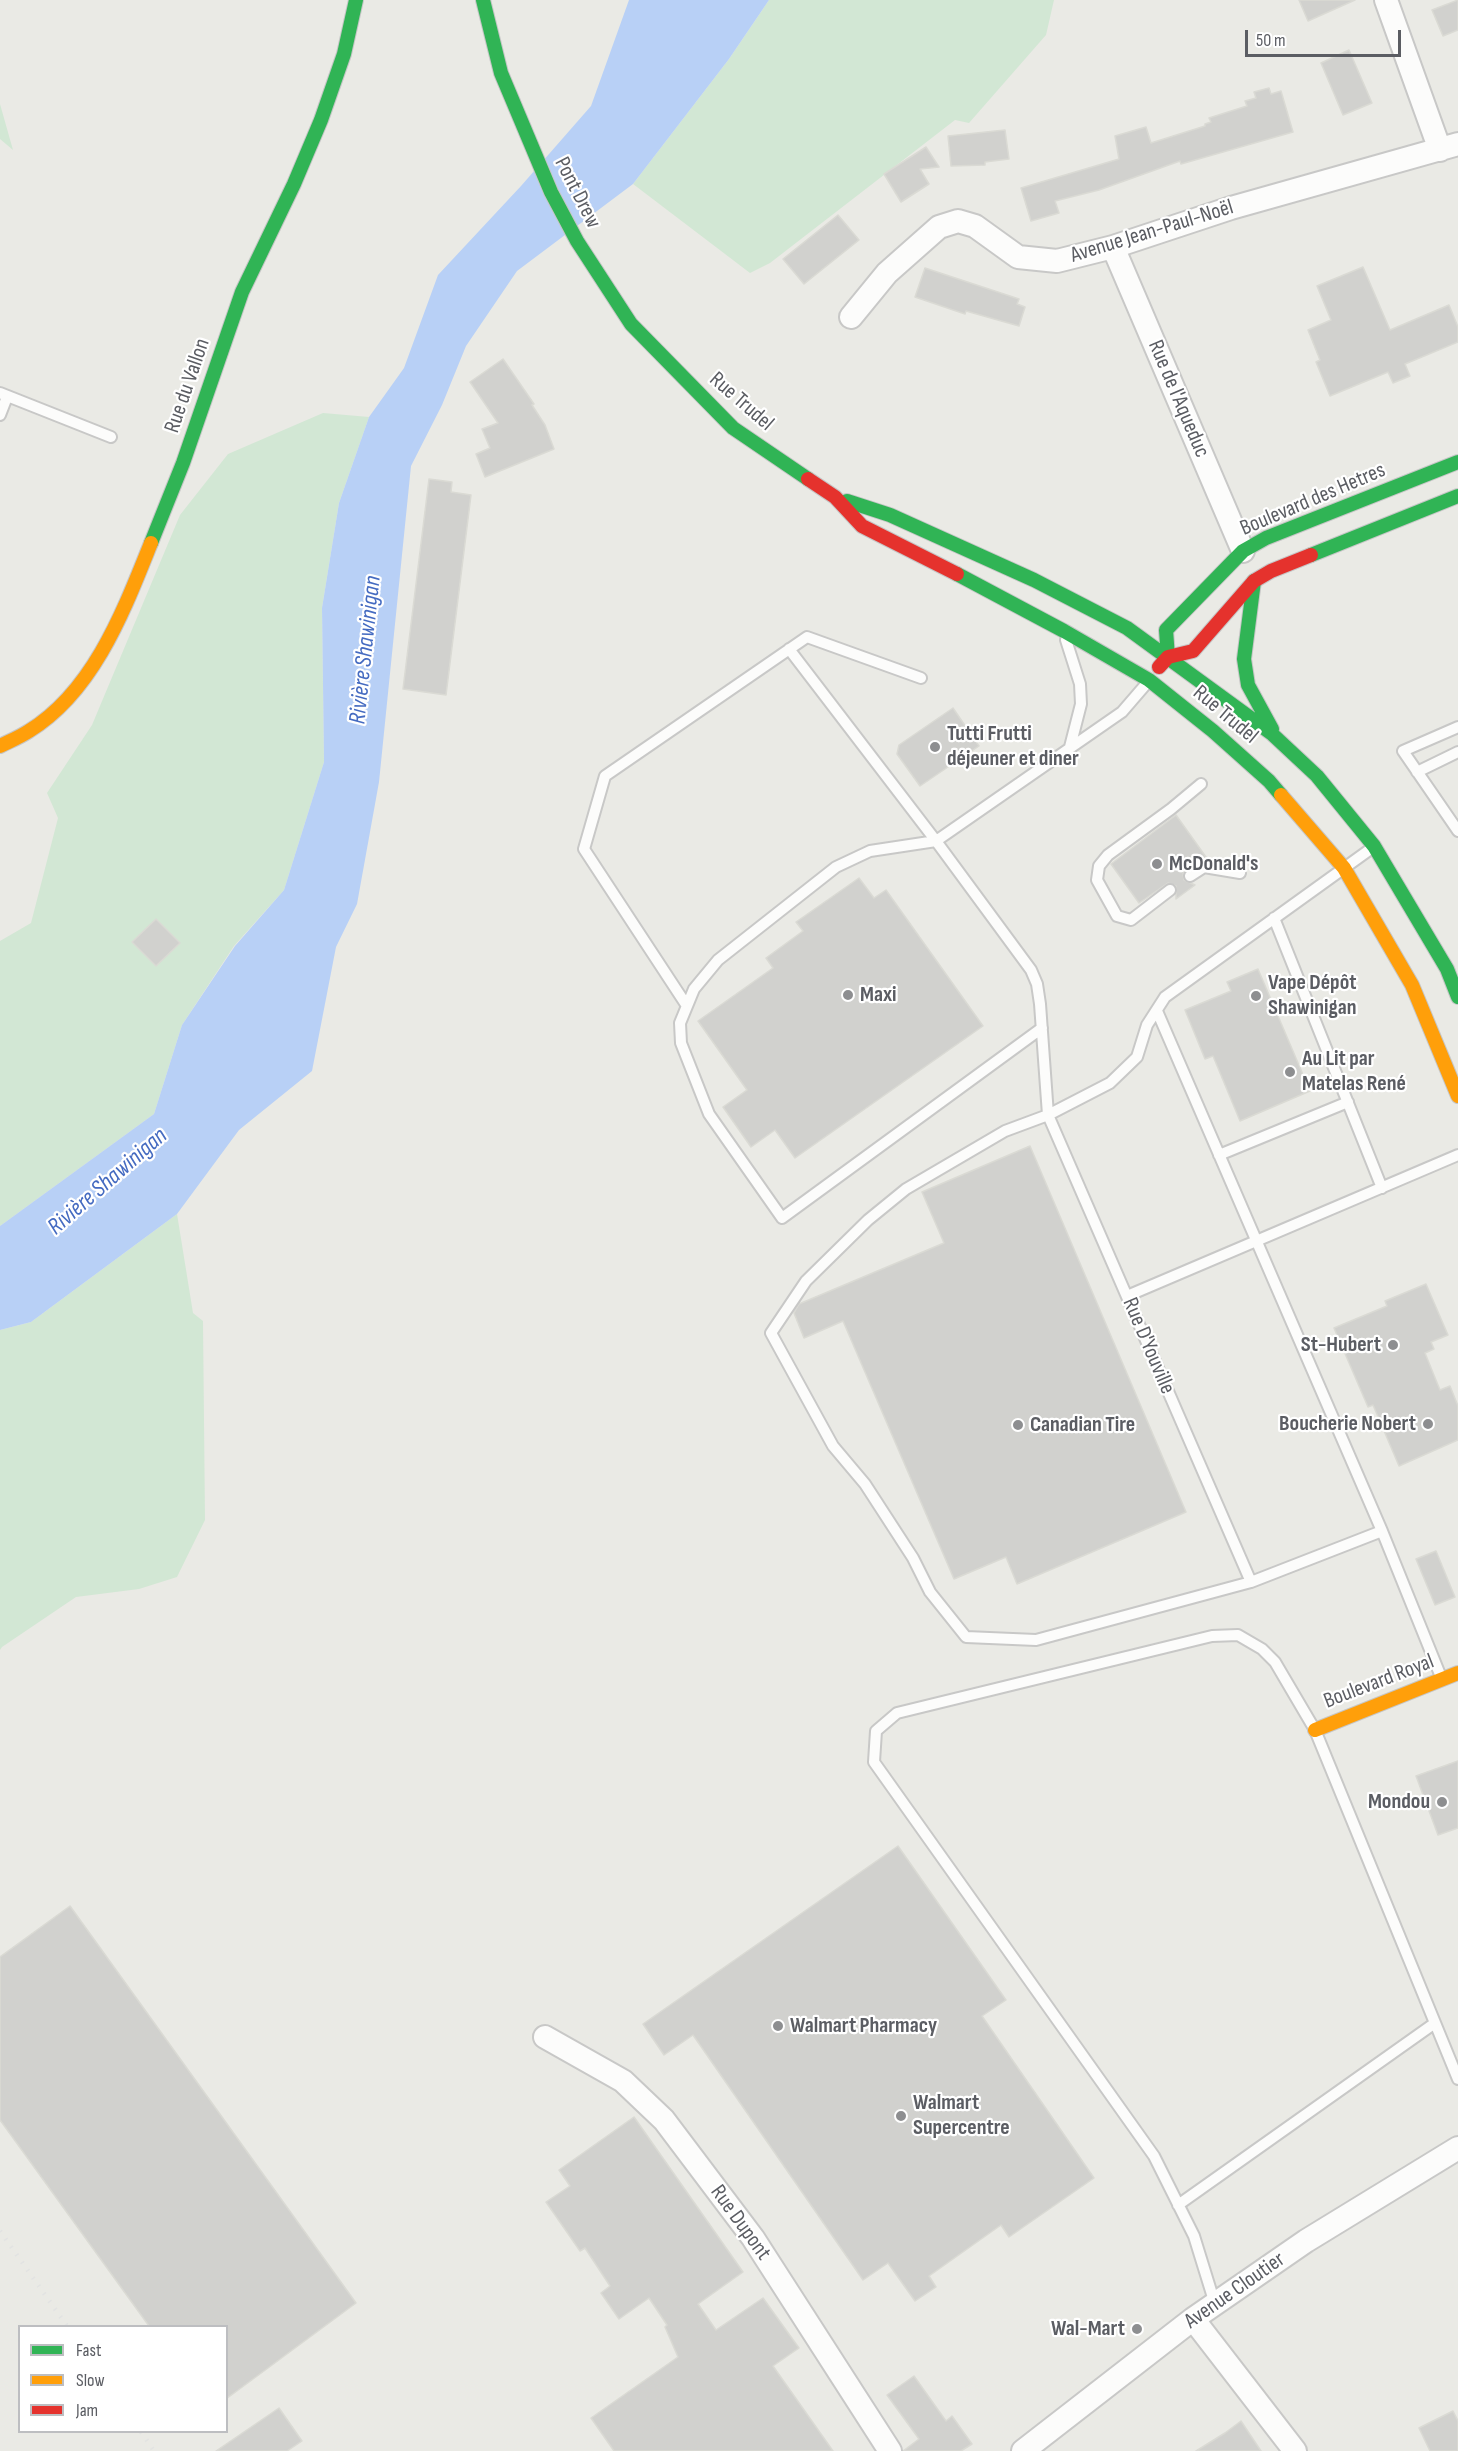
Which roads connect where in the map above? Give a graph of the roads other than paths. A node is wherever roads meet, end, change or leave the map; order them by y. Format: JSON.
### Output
{"nodes":[{"id":1,"x":356,"y":0,"type":"edge"},
{"id":2,"x":483,"y":0,"type":"edge"},
{"id":3,"x":1386,"y":0,"type":"edge"},
{"id":4,"x":1449,"y":147,"type":"edge"},
{"id":5,"x":1113,"y":247,"type":"junction"},
{"id":6,"x":851,"y":316,"type":"dead end"},
{"id":7,"x":631,"y":324,"type":"joint"},
{"id":8,"x":4,"y":395,"type":"edge"},
{"id":9,"x":0,"y":415,"type":"edge"},
{"id":10,"x":111,"y":437,"type":"dead end"},
{"id":11,"x":1458,"y":462,"type":"edge"},
{"id":12,"x":1458,"y":496,"type":"edge"},
{"id":13,"x":835,"y":497,"type":"junction"},
{"id":14,"x":1243,"y":551,"type":"junction"},
{"id":15,"x":1254,"y":581,"type":"junction"},
{"id":16,"x":1064,"y":631,"type":"junction"},
{"id":17,"x":789,"y":649,"type":"junction"},
{"id":18,"x":1168,"y":657,"type":"junction"},
{"id":19,"x":921,"y":678,"type":"dead end"},
{"id":20,"x":1149,"y":680,"type":"junction"},
{"id":21,"x":1458,"y":727,"type":"edge"},
{"id":22,"x":1275,"y":736,"type":"junction"},
{"id":23,"x":0,"y":746,"type":"edge"},
{"id":24,"x":1071,"y":747,"type":"junction"},
{"id":25,"x":1458,"y":753,"type":"edge"},
{"id":26,"x":1417,"y":772,"type":"junction"},
{"id":27,"x":1201,"y":784,"type":"dead end"},
{"id":28,"x":1458,"y":831,"type":"edge"},
{"id":29,"x":936,"y":841,"type":"junction"},
{"id":30,"x":1374,"y":846,"type":"junction"},
{"id":31,"x":1344,"y":868,"type":"junction"},
{"id":32,"x":1240,"y":873,"type":"dead end"},
{"id":33,"x":1190,"y":876,"type":"dead end"},
{"id":34,"x":1170,"y":890,"type":"dead end"},
{"id":35,"x":1274,"y":918,"type":"junction"},
{"id":36,"x":1458,"y":997,"type":"edge"},
{"id":37,"x":687,"y":1006,"type":"junction"},
{"id":38,"x":1157,"y":1011,"type":"junction"},
{"id":39,"x":1042,"y":1028,"type":"junction"},
{"id":40,"x":1458,"y":1096,"type":"edge"},
{"id":41,"x":1348,"y":1102,"type":"junction"},
{"id":42,"x":1048,"y":1115,"type":"junction"},
{"id":43,"x":1219,"y":1155,"type":"junction"},
{"id":44,"x":1458,"y":1155,"type":"edge"},
{"id":45,"x":1383,"y":1188,"type":"junction"},
{"id":46,"x":1256,"y":1241,"type":"junction"},
{"id":47,"x":1127,"y":1296,"type":"junction"},
{"id":48,"x":1382,"y":1531,"type":"junction"},
{"id":49,"x":1251,"y":1582,"type":"junction"},
{"id":50,"x":1458,"y":1673,"type":"edge"},
{"id":51,"x":1443,"y":1680,"type":"junction"},
{"id":52,"x":1315,"y":1730,"type":"junction"},
{"id":53,"x":1436,"y":2023,"type":"junction"},
{"id":54,"x":545,"y":2037,"type":"dead end"},
{"id":55,"x":1458,"y":2079,"type":"edge"},
{"id":56,"x":1458,"y":2148,"type":"edge"},
{"id":57,"x":1178,"y":2205,"type":"junction"},
{"id":58,"x":1215,"y":2304,"type":"junction"},
{"id":59,"x":1193,"y":2319,"type":"junction"},
{"id":60,"x":890,"y":2451,"type":"edge"},
{"id":61,"x":1023,"y":2451,"type":"edge"},
{"id":62,"x":1294,"y":2451,"type":"edge"}],
"edges":[{"from":1,"to":23,"type":"main road","name":"Rue du Vallon"},
{"from":2,"to":7,"type":"main road","name":"Pont Drew"},
{"from":3,"to":4,"type":"street"},
{"from":4,"to":5,"type":"street","name":"Avenue Jean-Paul-Noël"},
{"from":5,"to":6,"type":"street","name":"Avenue Jean-Paul-Noël"},
{"from":5,"to":14,"type":"street","name":"Rue de l'Aqueduc"},
{"from":7,"to":13,"type":"main road","name":"Rue Trudel"},
{"from":8,"to":9,"type":"lane"},
{"from":8,"to":10,"type":"lane"},
{"from":11,"to":14,"type":"main road","name":"Boulevard des Hetres"},
{"from":12,"to":15,"type":"main road"},
{"from":13,"to":16,"type":"main road","name":"Rue Trudel"},
{"from":13,"to":18,"type":"main road","name":"Rue Trudel"},
{"from":14,"to":18,"type":"main road","name":"Boulevard des Hetres"},
{"from":15,"to":18,"type":"main road"},
{"from":15,"to":22,"type":"main road"},
{"from":16,"to":20,"type":"main road","name":"Rue Trudel"},
{"from":16,"to":24,"type":"lane"},
{"from":17,"to":19,"type":"lane"},
{"from":17,"to":29,"type":"lane","name":"Rue D'Youville"},
{"from":17,"to":37,"type":"lane"},
{"from":18,"to":20,"type":"main road"},
{"from":18,"to":22,"type":"main road","name":"Rue Trudel"},
{"from":20,"to":24,"type":"lane"},
{"from":20,"to":31,"type":"main road","name":"Rue Trudel"},
{"from":21,"to":26,"type":"lane"},
{"from":22,"to":30,"type":"main road","name":"Rue Trudel"},
{"from":24,"to":29,"type":"lane"},
{"from":25,"to":26,"type":"lane"},
{"from":26,"to":28,"type":"lane"},
{"from":27,"to":34,"type":"lane"},
{"from":29,"to":37,"type":"lane"},
{"from":29,"to":39,"type":"lane","name":"Rue D'Youville"},
{"from":30,"to":31,"type":"lane"},
{"from":30,"to":36,"type":"main road","name":"Rue Trudel"},
{"from":31,"to":35,"type":"lane"},
{"from":31,"to":40,"type":"main road","name":"Rue Trudel"},
{"from":32,"to":33,"type":"lane"},
{"from":35,"to":38,"type":"lane"},
{"from":35,"to":41,"type":"lane"},
{"from":37,"to":39,"type":"lane"},
{"from":38,"to":42,"type":"lane"},
{"from":38,"to":43,"type":"lane"},
{"from":39,"to":42,"type":"lane","name":"Rue D'Youville"},
{"from":41,"to":43,"type":"lane"},
{"from":41,"to":45,"type":"lane"},
{"from":42,"to":47,"type":"lane","name":"Rue D'Youville"},
{"from":42,"to":49,"type":"lane"},
{"from":43,"to":46,"type":"lane"},
{"from":44,"to":45,"type":"lane"},
{"from":45,"to":46,"type":"lane"},
{"from":46,"to":47,"type":"lane"},
{"from":46,"to":48,"type":"lane"},
{"from":47,"to":49,"type":"lane","name":"Rue D'Youville"},
{"from":48,"to":49,"type":"lane"},
{"from":48,"to":51,"type":"lane"},
{"from":50,"to":51,"type":"main road","name":"Boulevard Royal"},
{"from":51,"to":52,"type":"main road","name":"Boulevard Royal"},
{"from":52,"to":53,"type":"lane"},
{"from":52,"to":57,"type":"lane"},
{"from":53,"to":55,"type":"lane"},
{"from":53,"to":57,"type":"lane"},
{"from":54,"to":60,"type":"street","name":"Rue Dupont"},
{"from":56,"to":58,"type":"street","name":"Avenue Cloutier"},
{"from":57,"to":58,"type":"lane"},
{"from":58,"to":59,"type":"street","name":"Avenue Cloutier"},
{"from":59,"to":61,"type":"street","name":"Avenue Cloutier"},
{"from":59,"to":62,"type":"street"}]}
